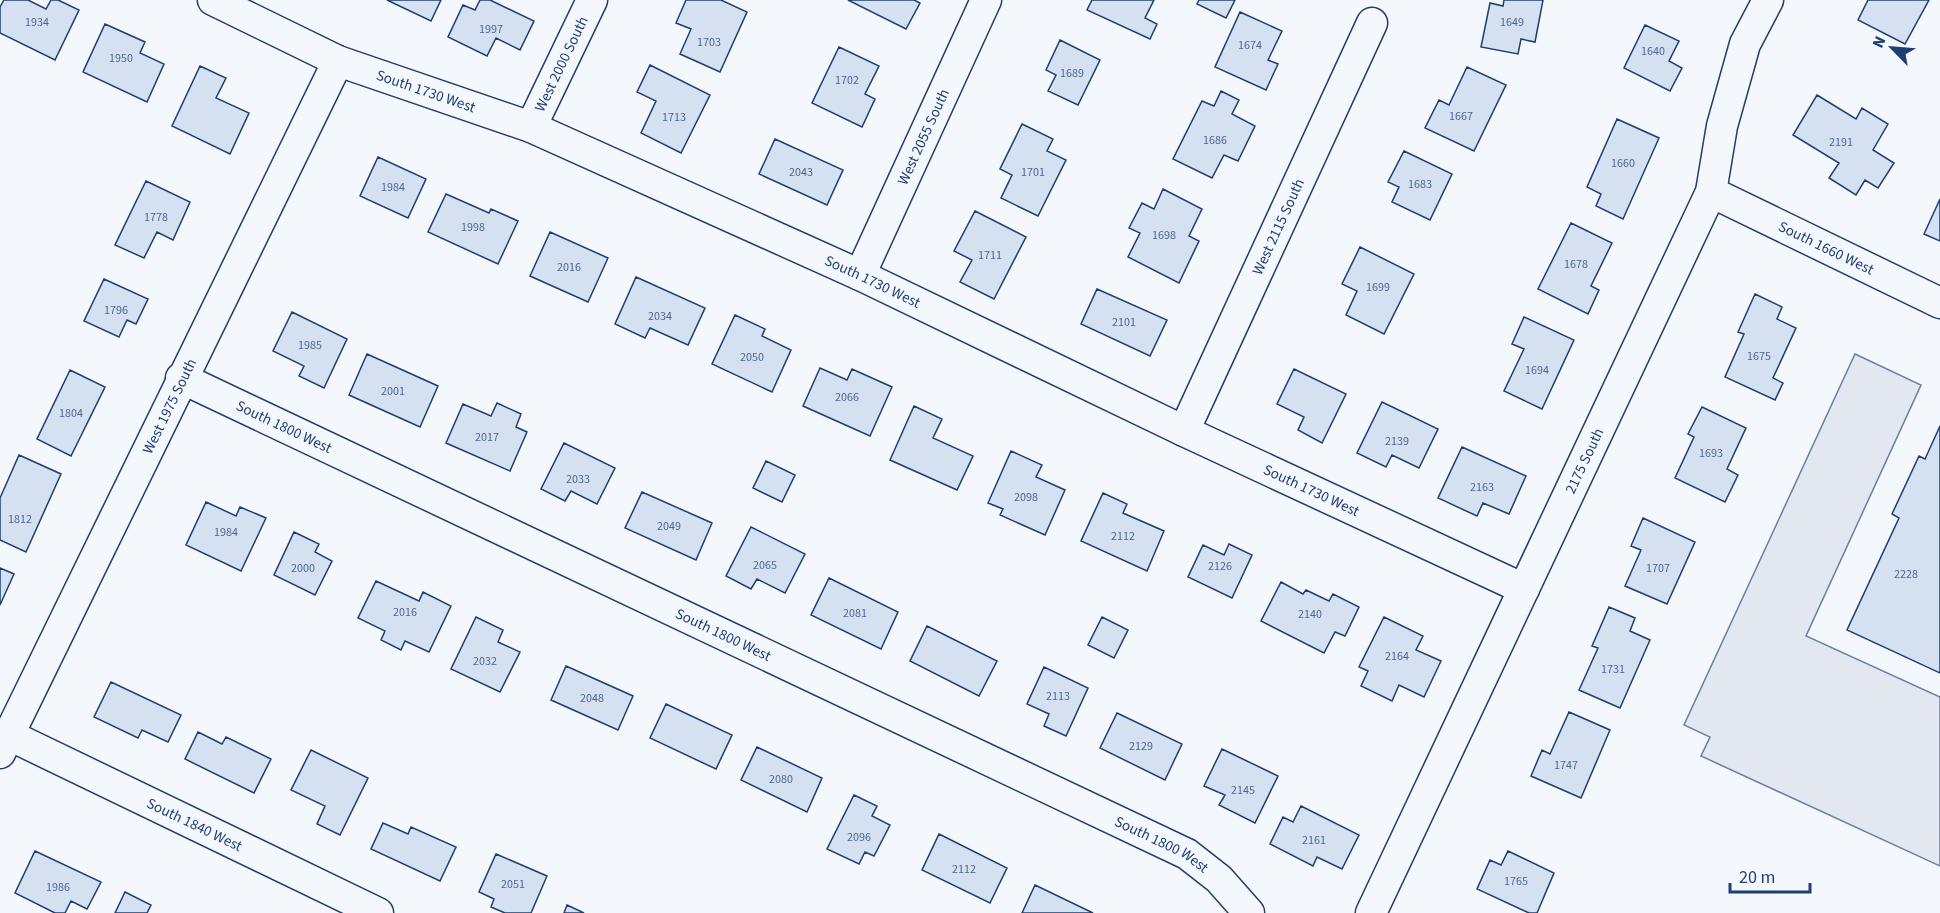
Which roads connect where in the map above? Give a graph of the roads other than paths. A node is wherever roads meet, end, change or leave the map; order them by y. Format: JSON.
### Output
{"nodes":[{"id":1,"x":213,"y":0,"type":"edge"},
{"id":2,"x":592,"y":0,"type":"edge"},
{"id":3,"x":986,"y":0,"type":"edge"},
{"id":4,"x":1768,"y":0,"type":"edge"},
{"id":5,"x":1372,"y":23,"type":"dead end"},
{"id":6,"x":338,"y":62,"type":"junction"},
{"id":7,"x":531,"y":127,"type":"junction"},
{"id":8,"x":1711,"y":192,"type":"junction"},
{"id":9,"x":860,"y":275,"type":"junction"},
{"id":10,"x":1940,"y":303,"type":"edge"},
{"id":11,"x":181,"y":378,"type":"junction"},
{"id":12,"x":1184,"y":431,"type":"junction"},
{"id":13,"x":1524,"y":589,"type":"junction"},
{"id":14,"x":4,"y":744,"type":"edge"},
{"id":15,"x":378,"y":913,"type":"edge"},
{"id":16,"x":1249,"y":913,"type":"edge"},
{"id":17,"x":1371,"y":913,"type":"edge"}],
"edges":[{"from":1,"to":6,"type":"street","name":"South 1730 West"},
{"from":2,"to":7,"type":"street","name":"West 2000 South"},
{"from":3,"to":9,"type":"street","name":"West 2055 South"},
{"from":4,"to":8,"type":"street","name":"2175 South"},
{"from":5,"to":12,"type":"street","name":"West 2115 South"},
{"from":6,"to":7,"type":"street","name":"South 1730 West"},
{"from":6,"to":11,"type":"street","name":"West 1975 South"},
{"from":7,"to":9,"type":"street","name":"South 1730 West"},
{"from":8,"to":10,"type":"street","name":"South 1660 West"},
{"from":8,"to":13,"type":"street","name":"2175 South"},
{"from":9,"to":12,"type":"street","name":"South 1730 West"},
{"from":11,"to":14,"type":"street","name":"West 1975 South"},
{"from":11,"to":16,"type":"street","name":"South 1800 West"},
{"from":12,"to":13,"type":"street","name":"South 1730 West"},
{"from":13,"to":17,"type":"street","name":"2175 South"},
{"from":14,"to":15,"type":"street","name":"South 1840 West"}]}
